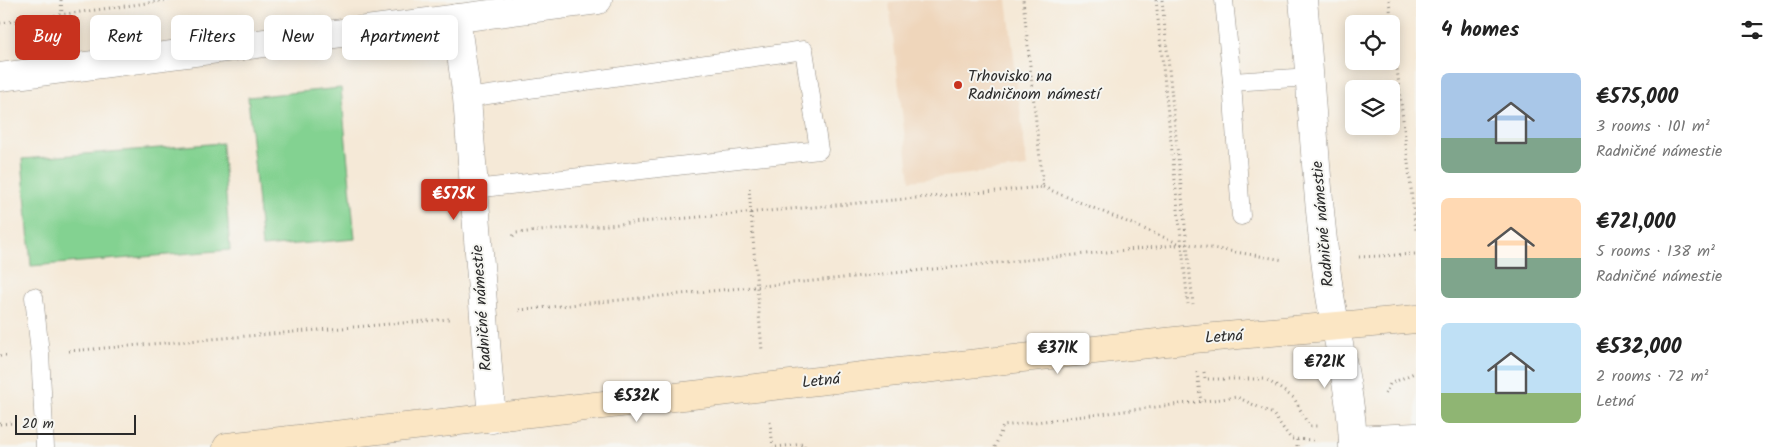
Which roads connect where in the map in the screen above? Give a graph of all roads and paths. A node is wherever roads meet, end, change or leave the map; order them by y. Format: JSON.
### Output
{"nodes":[{"id":1,"x":61,"y":0,"type":"edge"},
{"id":2,"x":169,"y":0,"type":"edge"},
{"id":3,"x":598,"y":0,"type":"edge"},
{"id":4,"x":1023,"y":0,"type":"edge"},
{"id":5,"x":1156,"y":0,"type":"edge"},
{"id":6,"x":1162,"y":0,"type":"edge"},
{"id":7,"x":1224,"y":0,"type":"edge"},
{"id":8,"x":1303,"y":0,"type":"edge"},
{"id":9,"x":1389,"y":0,"type":"edge"},
{"id":10,"x":154,"y":1,"type":"edge"},
{"id":11,"x":62,"y":15,"type":"joint"},
{"id":12,"x":458,"y":18,"type":"edge"},
{"id":13,"x":15,"y":21,"type":"edge"},
{"id":14,"x":0,"y":23,"type":"edge"},
{"id":15,"x":342,"y":33,"type":"edge"},
{"id":16,"x":458,"y":34,"type":"edge"},
{"id":17,"x":0,"y":77,"type":"edge"},
{"id":18,"x":1310,"y":77,"type":"junction"},
{"id":19,"x":1232,"y":82,"type":"junction"},
{"id":20,"x":466,"y":98,"type":"junction"},
{"id":21,"x":748,"y":160,"type":"junction"},
{"id":22,"x":1043,"y":187,"type":"junction"},
{"id":23,"x":474,"y":189,"type":"junction"},
{"id":24,"x":751,"y":211,"type":"junction"},
{"id":25,"x":1242,"y":216,"type":"dead end"},
{"id":26,"x":1416,"y":231,"type":"edge"},
{"id":27,"x":511,"y":239,"type":"dead end"},
{"id":28,"x":1181,"y":244,"type":"junction"},
{"id":29,"x":1187,"y":244,"type":"junction"},
{"id":30,"x":1416,"y":254,"type":"edge"},
{"id":31,"x":1354,"y":257,"type":"dead end"},
{"id":32,"x":1284,"y":260,"type":"dead end"},
{"id":33,"x":756,"y":288,"type":"junction"},
{"id":34,"x":34,"y":297,"type":"dead end"},
{"id":35,"x":482,"y":316,"type":"junction"},
{"id":36,"x":1416,"y":319,"type":"edge"},
{"id":37,"x":1334,"y":327,"type":"junction"},
{"id":38,"x":1197,"y":339,"type":"junction"},
{"id":39,"x":40,"y":353,"type":"junction"},
{"id":40,"x":0,"y":356,"type":"edge"},
{"id":41,"x":1416,"y":372,"type":"edge"},
{"id":42,"x":765,"y":387,"type":"junction"},
{"id":43,"x":492,"y":419,"type":"junction"},
{"id":44,"x":1353,"y":437,"type":"edge"},
{"id":45,"x":1416,"y":437,"type":"edge"},
{"id":46,"x":1297,"y":440,"type":"junction"},
{"id":47,"x":45,"y":447,"type":"edge"},
{"id":48,"x":227,"y":447,"type":"edge"},
{"id":49,"x":774,"y":447,"type":"edge"},
{"id":50,"x":804,"y":447,"type":"edge"},
{"id":51,"x":995,"y":447,"type":"edge"},
{"id":52,"x":1297,"y":447,"type":"edge"}],
"edges":[{"from":1,"to":11,"type":"path"},
{"from":2,"to":10,"type":"path"},
{"from":3,"to":12,"type":"street"},
{"from":4,"to":22,"type":"path"},
{"from":5,"to":28,"type":"path"},
{"from":6,"to":29,"type":"path"},
{"from":7,"to":19,"type":"lane"},
{"from":8,"to":18,"type":"street","name":"Radničné námestie"},
{"from":9,"to":26,"type":"path"},
{"from":10,"to":11,"type":"path"},
{"from":13,"to":14,"type":"path"},
{"from":15,"to":17,"type":"street"},
{"from":16,"to":20,"type":"street","name":"Radničné námestie"},
{"from":18,"to":19,"type":"lane"},
{"from":18,"to":37,"type":"street","name":"Radničné námestie"},
{"from":19,"to":25,"type":"lane"},
{"from":20,"to":21,"type":"lane"},
{"from":20,"to":23,"type":"street","name":"Radničné námestie"},
{"from":21,"to":23,"type":"lane"},
{"from":21,"to":24,"type":"path"},
{"from":22,"to":24,"type":"path"},
{"from":22,"to":28,"type":"path"},
{"from":23,"to":35,"type":"street","name":"Radničné námestie"},
{"from":24,"to":27,"type":"path"},
{"from":24,"to":33,"type":"path"},
{"from":28,"to":29,"type":"path"},
{"from":28,"to":33,"type":"path"},
{"from":29,"to":32,"type":"path"},
{"from":29,"to":38,"type":"path"},
{"from":30,"to":31,"type":"path"},
{"from":33,"to":35,"type":"path"},
{"from":33,"to":42,"type":"path"},
{"from":34,"to":39,"type":"lane"},
{"from":35,"to":39,"type":"path"},
{"from":35,"to":43,"type":"street","name":"Radničné námestie"},
{"from":36,"to":37,"type":"street","name":"Letná"},
{"from":37,"to":38,"type":"street","name":"Letná"},
{"from":37,"to":44,"type":"street","name":"Radničné námestie"},
{"from":38,"to":42,"type":"street","name":"Letná"},
{"from":38,"to":44,"type":"path"},
{"from":39,"to":40,"type":"path"},
{"from":39,"to":47,"type":"lane"},
{"from":41,"to":44,"type":"path"},
{"from":42,"to":43,"type":"street","name":"Letná"},
{"from":42,"to":49,"type":"path"},
{"from":43,"to":48,"type":"street","name":"Letná"},
{"from":44,"to":45,"type":"street"},
{"from":44,"to":46,"type":"path"},
{"from":46,"to":51,"type":"path"},
{"from":46,"to":52,"type":"path"},
{"from":49,"to":50,"type":"path"}]}
